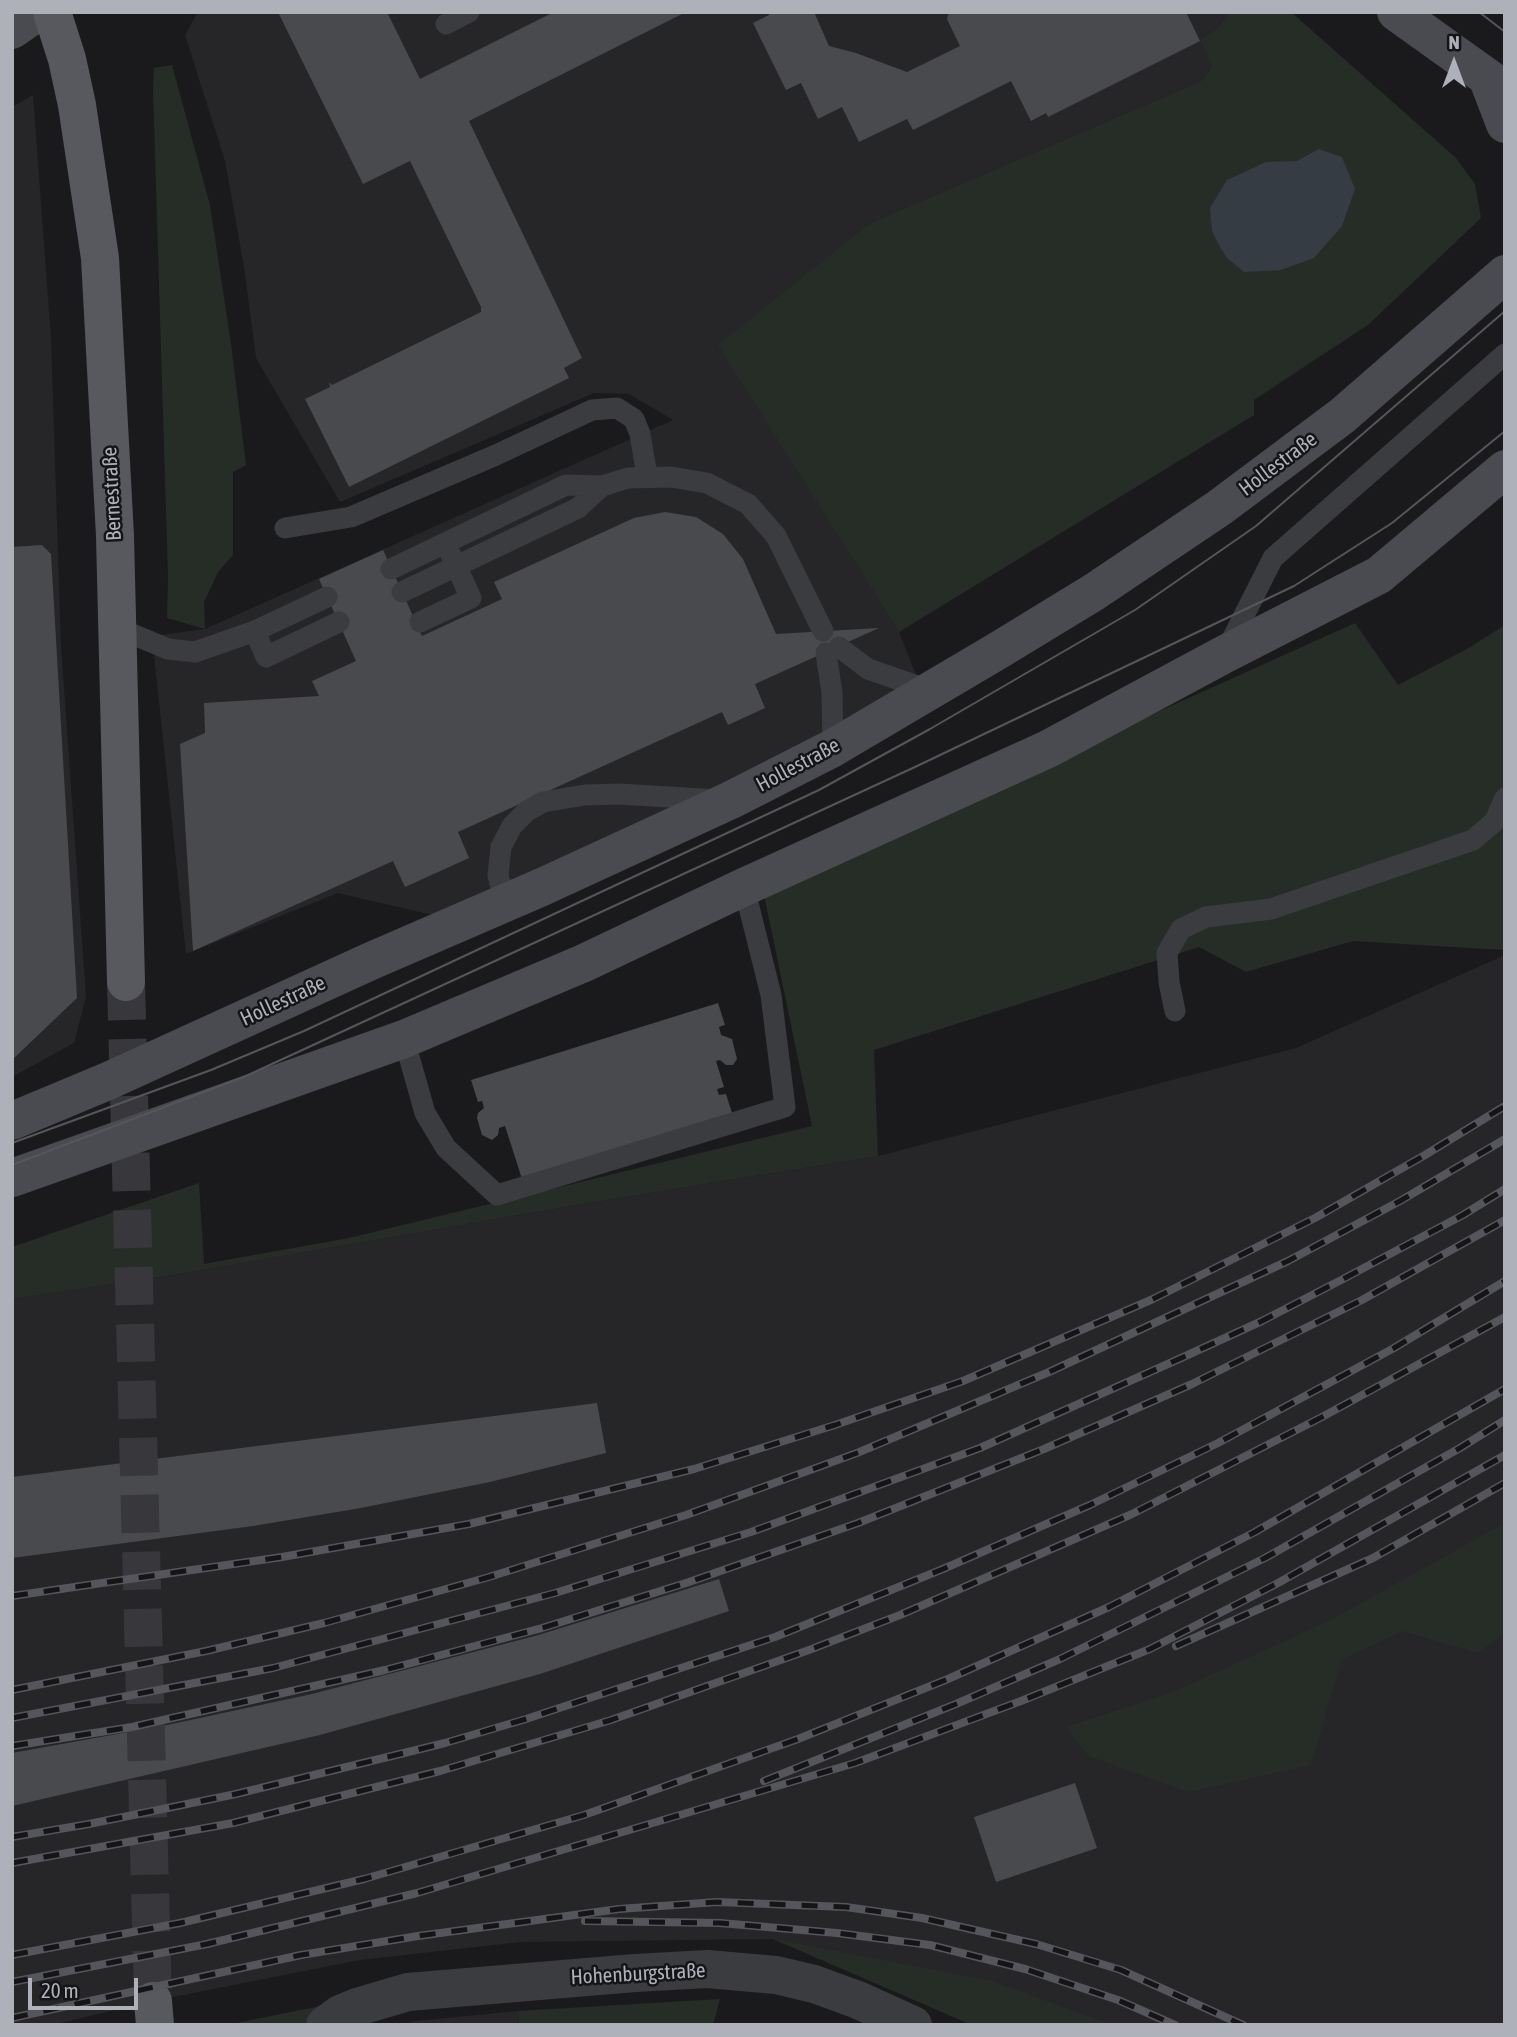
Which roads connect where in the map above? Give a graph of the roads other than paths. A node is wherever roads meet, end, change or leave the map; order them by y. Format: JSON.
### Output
{"nodes":[{"id":1,"x":38,"y":12,"type":"edge"},
{"id":2,"x":52,"y":12,"type":"edge"},
{"id":3,"x":469,"y":12,"type":"edge"},
{"id":4,"x":1396,"y":12,"type":"edge"},
{"id":5,"x":446,"y":24,"type":"dead end"},
{"id":6,"x":12,"y":30,"type":"edge"},
{"id":7,"x":1496,"y":84,"type":"edge"},
{"id":8,"x":1505,"y":124,"type":"edge"},
{"id":9,"x":1505,"y":274,"type":"edge"},
{"id":10,"x":1505,"y":354,"type":"edge"},
{"id":11,"x":1505,"y":469,"type":"edge"},
{"id":12,"x":647,"y":477,"type":"junction"},
{"id":13,"x":602,"y":486,"type":"junction"},
{"id":14,"x":285,"y":528,"type":"dead end"},
{"id":15,"x":444,"y":542,"type":"junction"},
{"id":16,"x":456,"y":567,"type":"junction"},
{"id":17,"x":391,"y":569,"type":"dead end"},
{"id":18,"x":402,"y":592,"type":"dead end"},
{"id":19,"x":327,"y":597,"type":"dead end"},
{"id":20,"x":339,"y":621,"type":"dead end"},
{"id":21,"x":420,"y":621,"type":"dead end"},
{"id":22,"x":116,"y":627,"type":"junction"},
{"id":23,"x":255,"y":631,"type":"junction"},
{"id":24,"x":823,"y":631,"type":"dead end"},
{"id":25,"x":1225,"y":654,"type":"junction"},
{"id":26,"x":929,"y":690,"type":"junction"},
{"id":27,"x":833,"y":748,"type":"junction"},
{"id":28,"x":1505,"y":798,"type":"edge"},
{"id":29,"x":731,"y":800,"type":"junction"},
{"id":30,"x":744,"y":887,"type":"junction"},
{"id":31,"x":505,"y":903,"type":"junction"},
{"id":32,"x":126,"y":982,"type":"tunnel mouth"},
{"id":33,"x":1175,"y":1011,"type":"dead end"},
{"id":34,"x":404,"y":1039,"type":"junction"},
{"id":35,"x":12,"y":1121,"type":"edge"},
{"id":36,"x":12,"y":1178,"type":"edge"},
{"id":37,"x":341,"y":2016,"type":"edge"},
{"id":38,"x":913,"y":2025,"type":"edge"}],
"edges":[{"from":1,"to":6,"type":"main road"},
{"from":2,"to":22,"type":"main road","name":"Bernestraße"},
{"from":3,"to":5,"type":"lane"},
{"from":4,"to":7,"type":"main road"},
{"from":7,"to":8,"type":"main road"},
{"from":9,"to":26,"type":"main road","name":"Hollestraße"},
{"from":10,"to":25,"type":"lane"},
{"from":11,"to":25,"type":"main road"},
{"from":12,"to":13,"type":"lane"},
{"from":12,"to":14,"type":"lane"},
{"from":12,"to":24,"type":"lane"},
{"from":13,"to":15,"type":"lane"},
{"from":13,"to":16,"type":"lane"},
{"from":15,"to":16,"type":"lane"},
{"from":15,"to":17,"type":"lane"},
{"from":16,"to":18,"type":"lane"},
{"from":16,"to":21,"type":"lane"},
{"from":19,"to":23,"type":"lane"},
{"from":20,"to":23,"type":"lane"},
{"from":22,"to":23,"type":"lane"},
{"from":22,"to":32,"type":"main road","name":"Bernestraße"},
{"from":25,"to":30,"type":"main road"},
{"from":26,"to":27,"type":"main road","name":"Hollestraße"},
{"from":26,"to":27,"type":"lane"},
{"from":27,"to":29,"type":"main road","name":"Hollestraße"},
{"from":28,"to":33,"type":"lane"},
{"from":29,"to":31,"type":"main road","name":"Hollestraße"},
{"from":29,"to":31,"type":"lane"},
{"from":30,"to":34,"type":"main road"},
{"from":30,"to":34,"type":"lane"},
{"from":31,"to":35,"type":"main road","name":"Hollestraße"},
{"from":34,"to":36,"type":"main road"},
{"from":37,"to":38,"type":"street","name":"Hohenburgstraße"}]}
